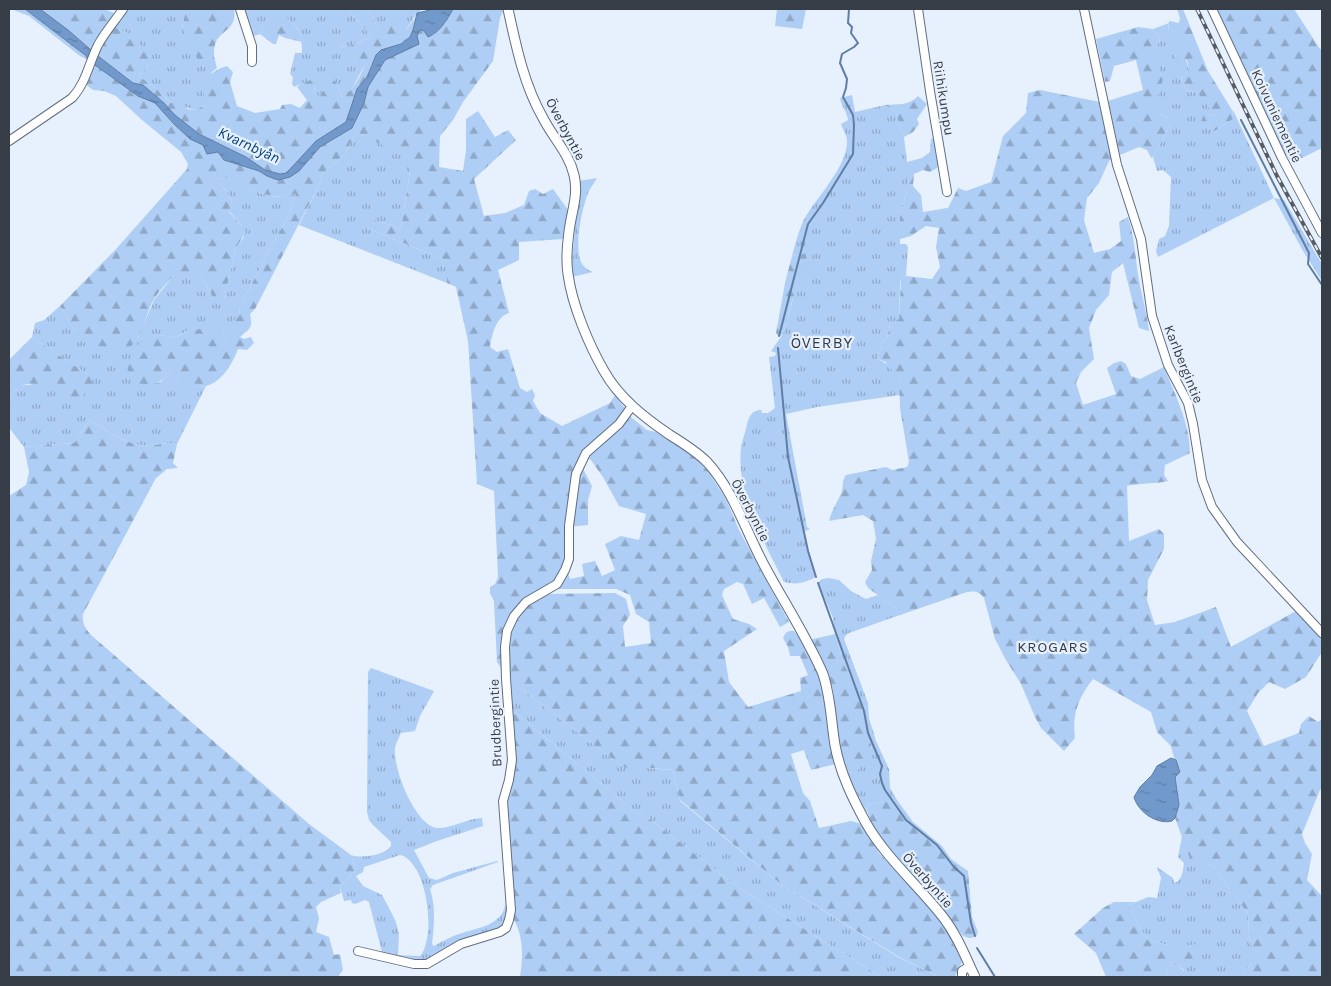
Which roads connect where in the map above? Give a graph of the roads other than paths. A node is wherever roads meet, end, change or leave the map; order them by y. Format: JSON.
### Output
{"nodes":[{"id":1,"x":123,"y":9,"type":"edge"},
{"id":2,"x":240,"y":9,"type":"edge"},
{"id":3,"x":508,"y":9,"type":"edge"},
{"id":4,"x":918,"y":9,"type":"edge"},
{"id":5,"x":1084,"y":9,"type":"edge"},
{"id":6,"x":1212,"y":9,"type":"edge"},
{"id":7,"x":252,"y":62,"type":"dead end"},
{"id":8,"x":9,"y":141,"type":"edge"},
{"id":9,"x":947,"y":192,"type":"dead end"},
{"id":10,"x":1322,"y":233,"type":"edge"},
{"id":11,"x":632,"y":406,"type":"junction"},
{"id":12,"x":1322,"y":633,"type":"edge"},
{"id":13,"x":358,"y":950,"type":"dead end"},
{"id":14,"x":970,"y":966,"type":"junction"},
{"id":15,"x":962,"y":977,"type":"edge"},
{"id":16,"x":975,"y":977,"type":"edge"}],
"edges":[{"from":1,"to":8,"type":"street"},
{"from":2,"to":7,"type":"street"},
{"from":3,"to":11,"type":"street","name":"Överbyntie"},
{"from":4,"to":9,"type":"street","name":"Riihikumpu"},
{"from":5,"to":12,"type":"street","name":"Karlbergintie"},
{"from":6,"to":10,"type":"street","name":"Koivuniementie"},
{"from":11,"to":13,"type":"street","name":"Brudbergintie"},
{"from":11,"to":14,"type":"street","name":"Överbyntie"},
{"from":14,"to":15,"type":"street"},
{"from":14,"to":16,"type":"street","name":"Överbyntie"}]}
